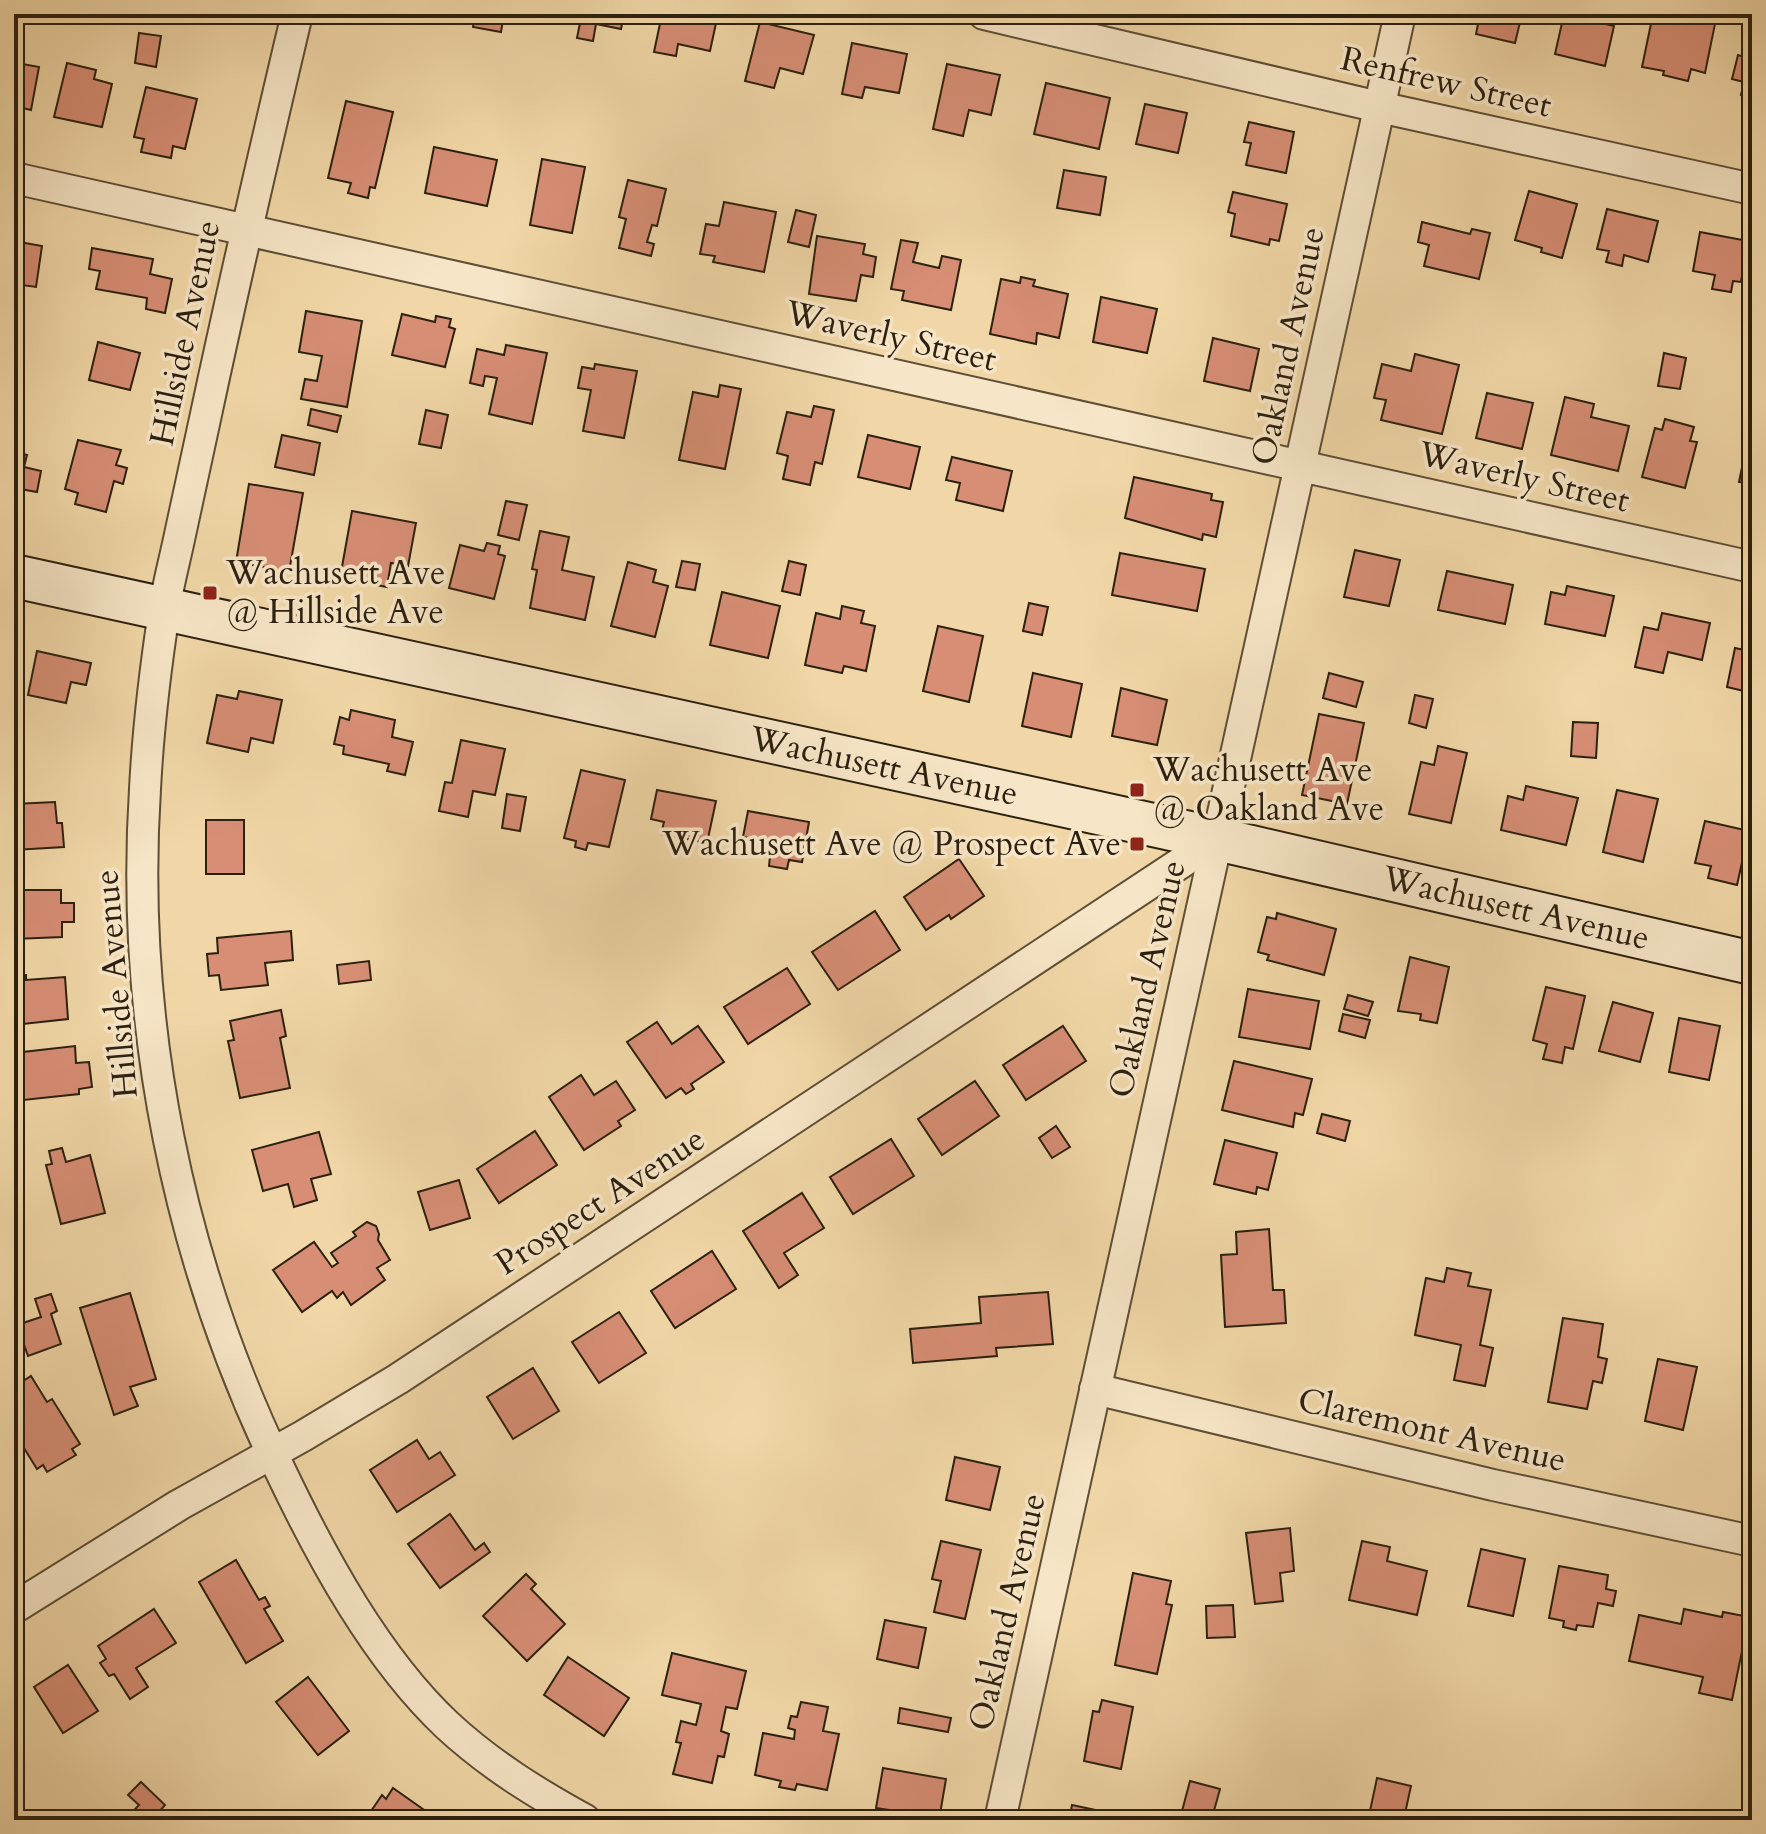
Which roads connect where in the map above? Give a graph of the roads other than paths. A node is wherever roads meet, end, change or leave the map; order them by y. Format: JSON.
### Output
{"nodes":[{"id":1,"x":297,"y":14,"type":"edge"},
{"id":2,"x":984,"y":14,"type":"edge"},
{"id":3,"x":1400,"y":14,"type":"edge"},
{"id":4,"x":1379,"y":107,"type":"junction"},
{"id":5,"x":14,"y":178,"type":"edge"},
{"id":6,"x":1752,"y":189,"type":"edge"},
{"id":7,"x":246,"y":230,"type":"junction"},
{"id":8,"x":1300,"y":466,"type":"junction"},
{"id":9,"x":1752,"y":567,"type":"edge"},
{"id":10,"x":14,"y":576,"type":"edge"},
{"id":11,"x":164,"y":609,"type":"junction"},
{"id":12,"x":1217,"y":839,"type":"junction"},
{"id":13,"x":1752,"y":963,"type":"edge"},
{"id":14,"x":1095,"y":1389,"type":"junction"},
{"id":15,"x":271,"y":1453,"type":"junction"},
{"id":16,"x":1752,"y":1541,"type":"edge"},
{"id":17,"x":14,"y":1608,"type":"edge"},
{"id":18,"x":585,"y":1820,"type":"edge"},
{"id":19,"x":1000,"y":1820,"type":"edge"}],
"edges":[{"from":1,"to":7,"type":"street","name":"Hillside Avenue"},
{"from":2,"to":4,"type":"street","name":"Renfrew Street"},
{"from":3,"to":4,"type":"street","name":"Oakland Avenue"},
{"from":4,"to":6,"type":"street","name":"Renfrew Street"},
{"from":4,"to":8,"type":"street","name":"Oakland Avenue"},
{"from":5,"to":7,"type":"street","name":"Waverly Street"},
{"from":7,"to":8,"type":"street","name":"Waverly Street"},
{"from":7,"to":11,"type":"street","name":"Hillside Avenue"},
{"from":8,"to":9,"type":"street","name":"Waverly Street"},
{"from":8,"to":12,"type":"street","name":"Oakland Avenue"},
{"from":10,"to":11,"type":"street","name":"Wachusett Avenue"},
{"from":11,"to":12,"type":"street","name":"Wachusett Avenue"},
{"from":11,"to":15,"type":"street","name":"Hillside Avenue"},
{"from":12,"to":13,"type":"street","name":"Wachusett Avenue"},
{"from":12,"to":14,"type":"street","name":"Oakland Avenue"},
{"from":12,"to":15,"type":"street","name":"Prospect Avenue"},
{"from":14,"to":16,"type":"street","name":"Claremont Avenue"},
{"from":14,"to":19,"type":"street","name":"Oakland Avenue"},
{"from":15,"to":17,"type":"street","name":"Prospect Avenue"},
{"from":15,"to":18,"type":"street","name":"Hillside Avenue"}]}
